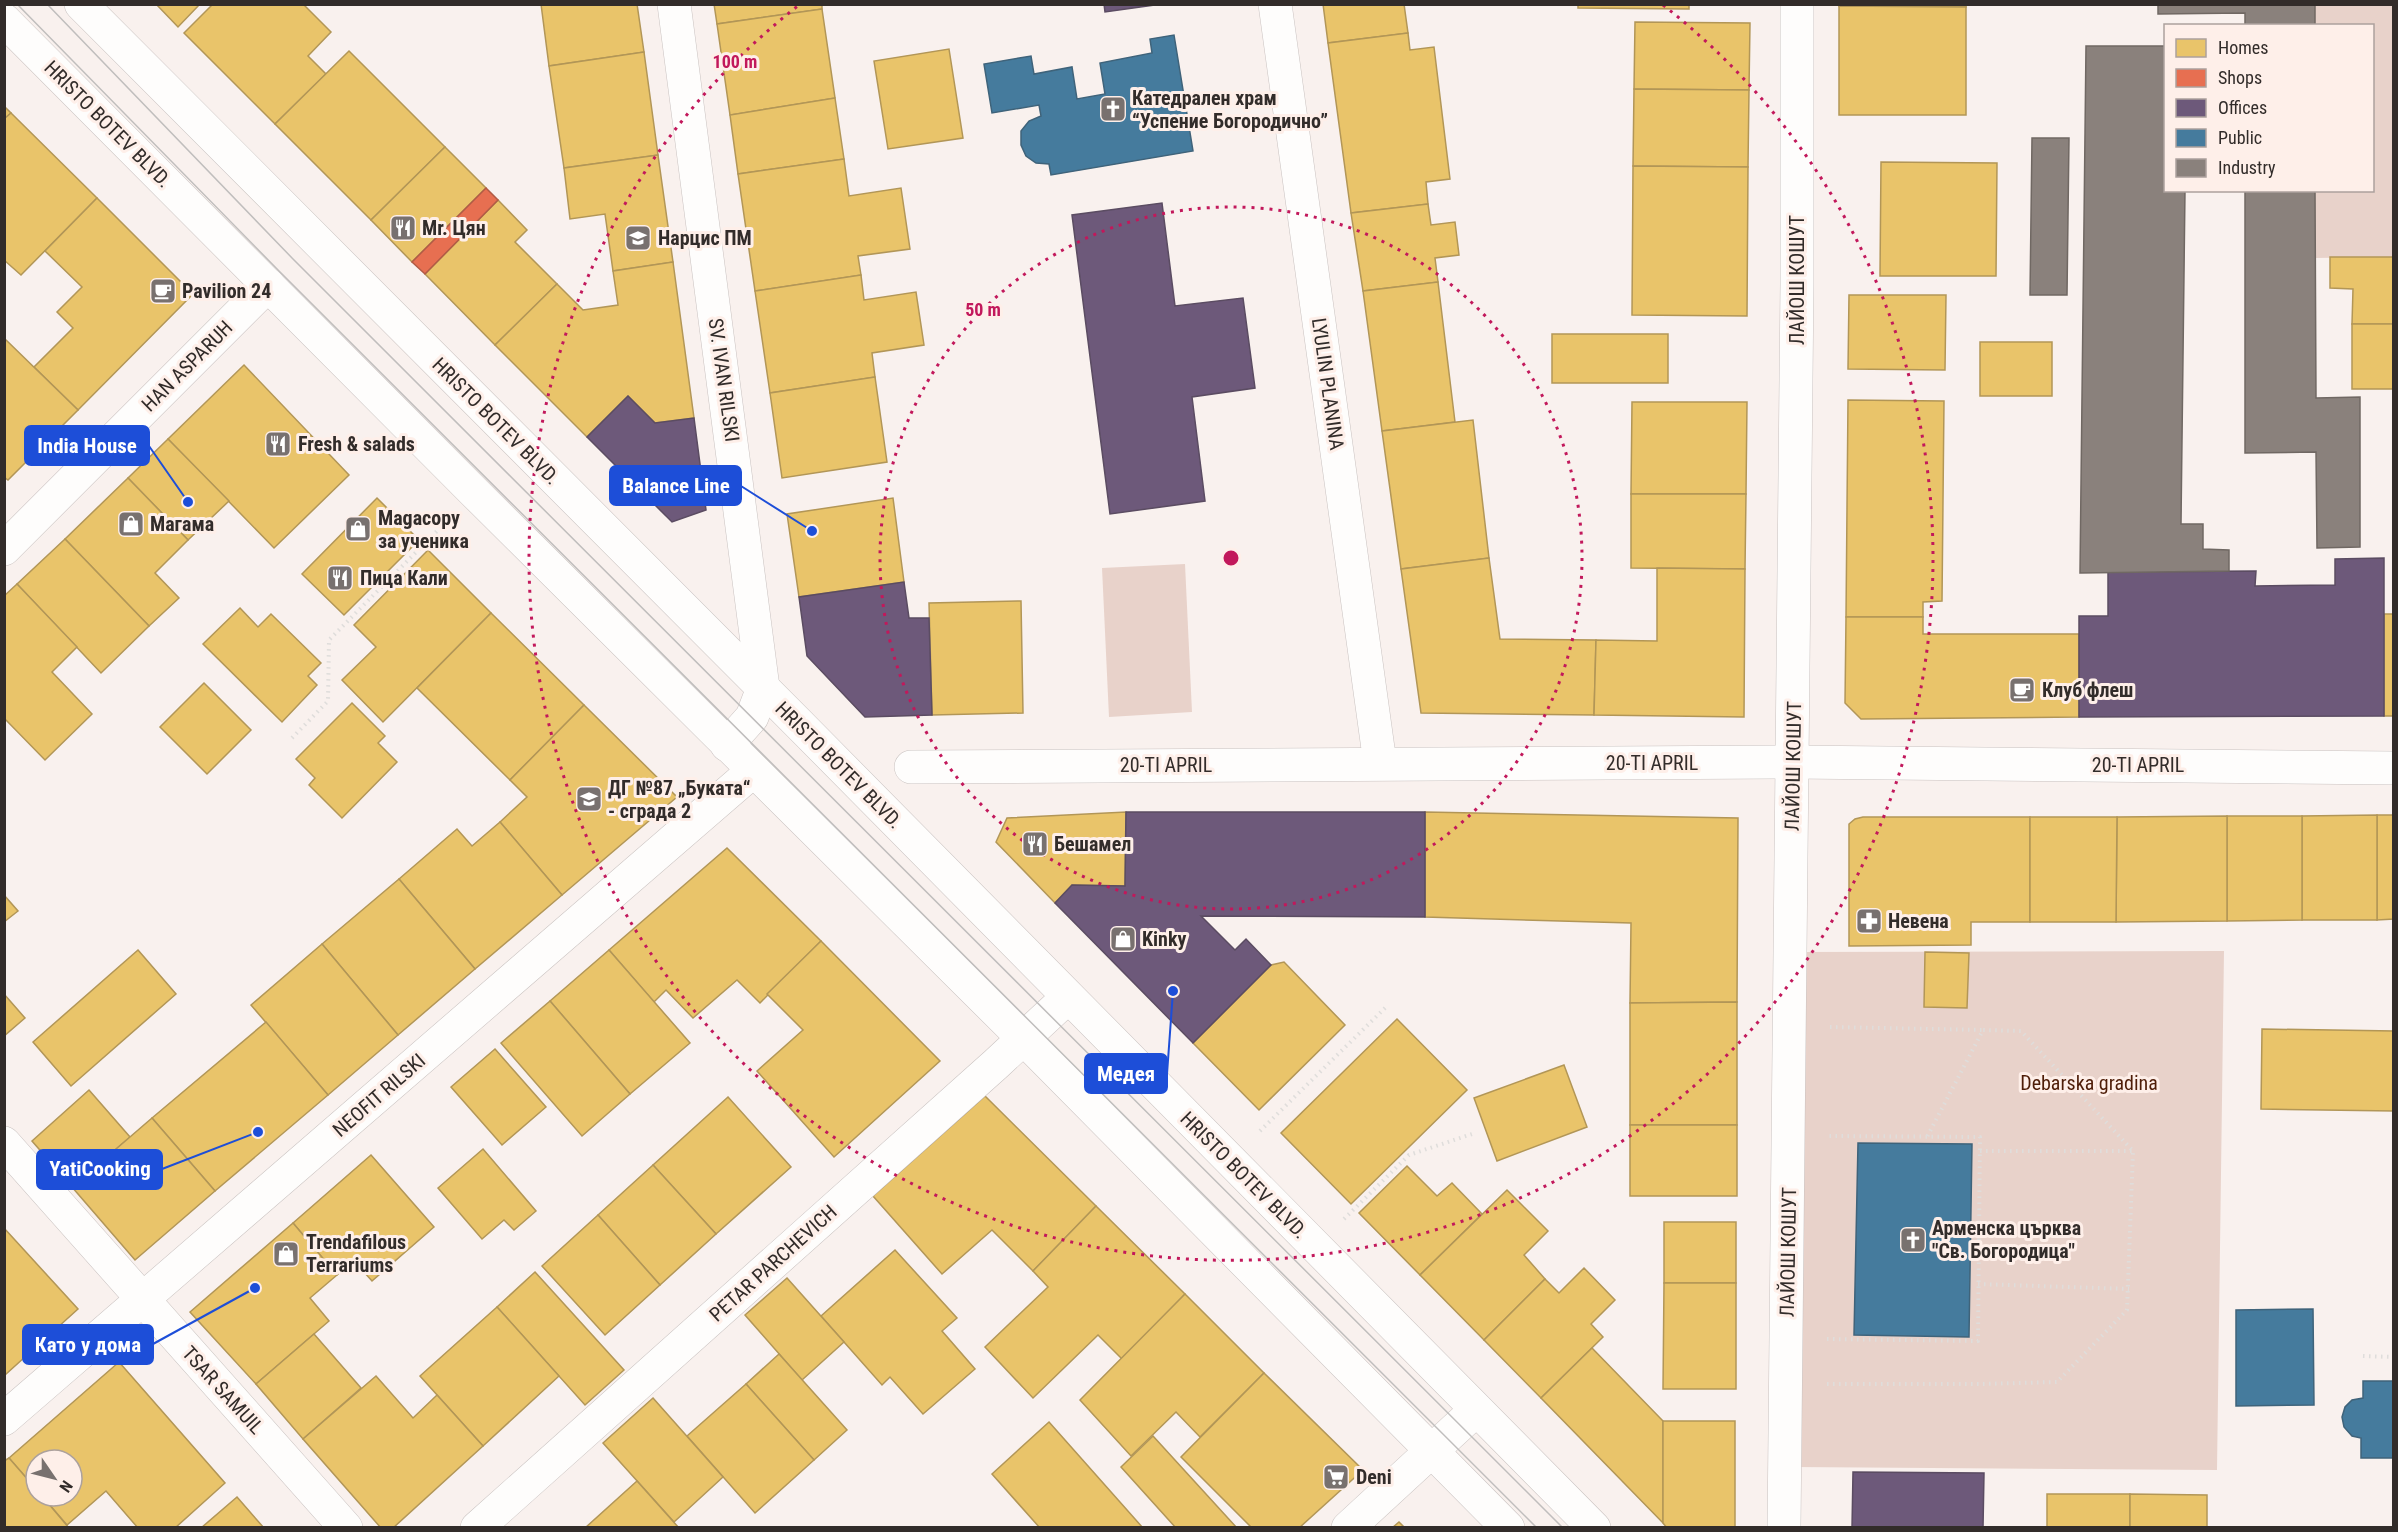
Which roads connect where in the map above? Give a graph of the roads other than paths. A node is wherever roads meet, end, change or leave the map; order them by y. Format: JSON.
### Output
{"nodes":[{"id":1,"x":81,"y":4,"type":"edge"},
{"id":2,"x":674,"y":4,"type":"edge"},
{"id":3,"x":1275,"y":4,"type":"edge"},
{"id":4,"x":1797,"y":4,"type":"edge"},
{"id":5,"x":4,"y":20,"type":"edge"},
{"id":6,"x":268,"y":285,"type":"junction"},
{"id":7,"x":4,"y":549,"type":"edge"},
{"id":8,"x":763,"y":688,"type":"junction"},
{"id":9,"x":727,"y":745,"type":"junction"},
{"id":10,"x":1792,"y":762,"type":"junction"},
{"id":11,"x":1380,"y":763,"type":"junction"},
{"id":12,"x":911,"y":767,"type":"dead end"},
{"id":13,"x":2394,"y":768,"type":"edge"},
{"id":14,"x":753,"y":771,"type":"junction"},
{"id":15,"x":1068,"y":997,"type":"junction"},
{"id":16,"x":1024,"y":1039,"type":"junction"},
{"id":17,"x":4,"y":1143,"type":"edge"},
{"id":18,"x":143,"y":1300,"type":"junction"},
{"id":19,"x":1476,"y":1410,"type":"junction"},
{"id":20,"x":4,"y":1419,"type":"edge"},
{"id":21,"x":1432,"y":1452,"type":"junction"},
{"id":22,"x":346,"y":1527,"type":"edge"},
{"id":23,"x":477,"y":1527,"type":"edge"},
{"id":24,"x":1348,"y":1527,"type":"edge"},
{"id":25,"x":1508,"y":1527,"type":"edge"},
{"id":26,"x":1594,"y":1527,"type":"edge"},
{"id":27,"x":1784,"y":1527,"type":"edge"}],
"edges":[{"from":1,"to":8,"type":"street","name":"HRISTO BOTEV BLVD."},
{"from":2,"to":8,"type":"street","name":"SV. IVAN RILSKI"},
{"from":3,"to":11,"type":"street","name":"LYULIN PLANINA"},
{"from":4,"to":10,"type":"street","name":"ЛАЙОШ КОШУТ"},
{"from":5,"to":6,"type":"street","name":"HRISTO BOTEV BLVD."},
{"from":6,"to":7,"type":"street","name":"HAN ASPARUH"},
{"from":6,"to":9,"type":"street","name":"HRISTO BOTEV BLVD."},
{"from":8,"to":9,"type":"street","name":"SV. IVAN RILSKI"},
{"from":8,"to":15,"type":"street","name":"HRISTO BOTEV BLVD."},
{"from":9,"to":14,"type":"street","name":"HRISTO BOTEV BLVD."},
{"from":10,"to":11,"type":"street","name":"20-TI APRIL"},
{"from":10,"to":13,"type":"street","name":"20-TI APRIL"},
{"from":10,"to":27,"type":"street","name":"ЛАЙОШ КОШУТ"},
{"from":11,"to":12,"type":"street","name":"20-TI APRIL"},
{"from":14,"to":16,"type":"street","name":"HRISTO BOTEV BLVD."},
{"from":14,"to":18,"type":"street","name":"NEOFIT RILSKI"},
{"from":15,"to":16,"type":"street","name":"PETAR PARCHEVICH"},
{"from":15,"to":19,"type":"street","name":"HRISTO BOTEV BLVD."},
{"from":16,"to":21,"type":"street","name":"HRISTO BOTEV BLVD."},
{"from":16,"to":23,"type":"street","name":"PETAR PARCHEVICH"},
{"from":17,"to":18,"type":"street","name":"TSAR SAMUIL"},
{"from":18,"to":20,"type":"street","name":"NEOFIT RILSKI"},
{"from":18,"to":22,"type":"street","name":"TSAR SAMUIL"},
{"from":19,"to":21,"type":"street"},
{"from":19,"to":26,"type":"street","name":"HRISTO BOTEV BLVD."},
{"from":21,"to":24,"type":"street"},
{"from":21,"to":25,"type":"street","name":"HRISTO BOTEV BLVD."}]}
